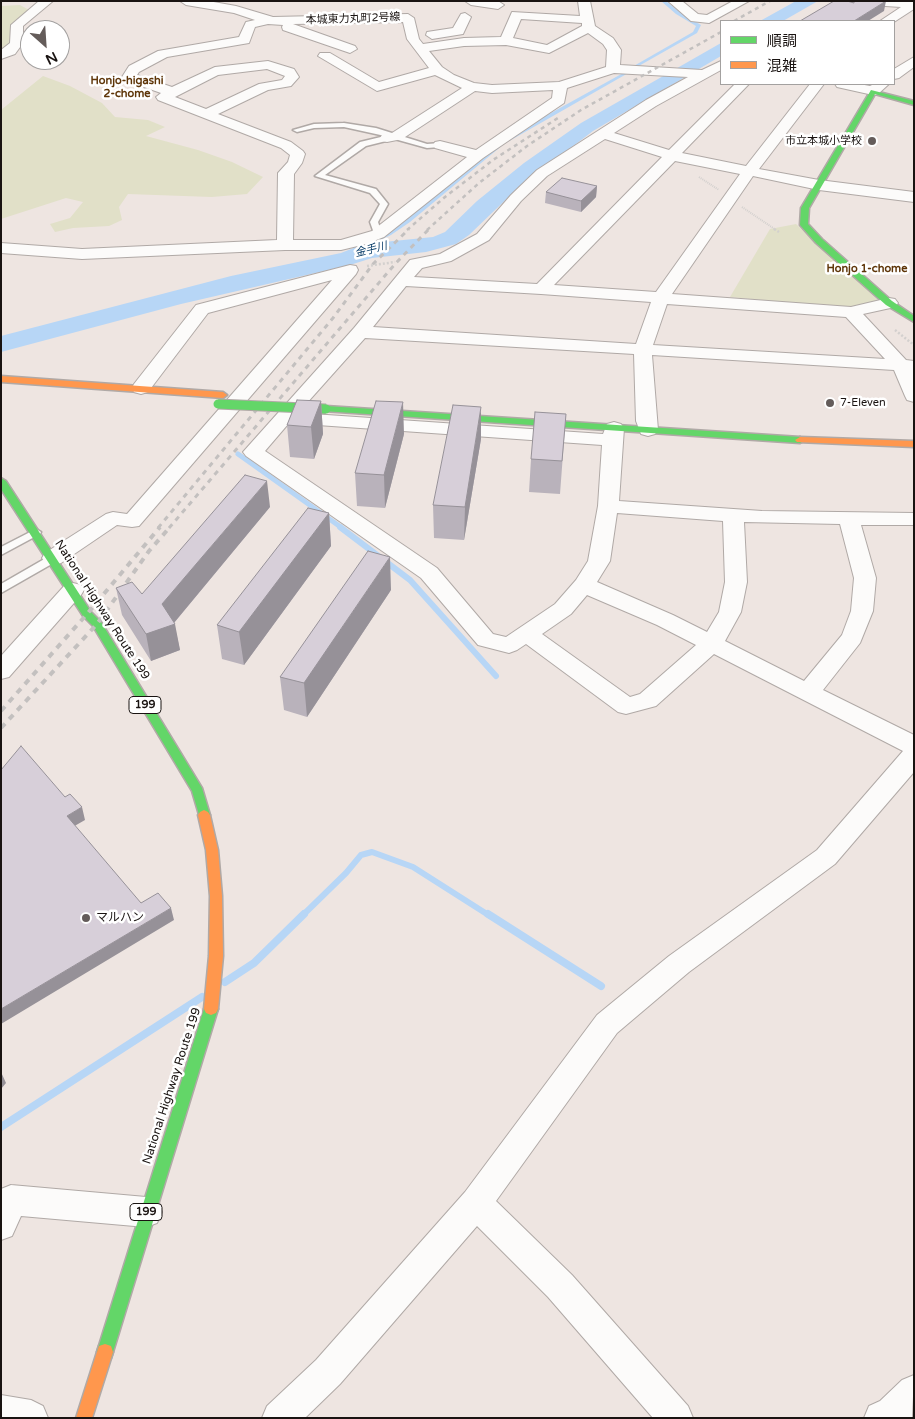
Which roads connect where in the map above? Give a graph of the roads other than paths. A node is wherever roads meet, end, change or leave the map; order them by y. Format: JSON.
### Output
{"nodes":[{"id":1,"x":47,"y":1,"type":"edge"},
{"id":2,"x":186,"y":1,"type":"edge"},
{"id":3,"x":471,"y":1,"type":"edge"},
{"id":4,"x":584,"y":1,"type":"edge"},
{"id":5,"x":674,"y":1,"type":"edge"},
{"id":6,"x":743,"y":1,"type":"edge"},
{"id":7,"x":870,"y":1,"type":"edge"},
{"id":8,"x":498,"y":4,"type":"dead end"},
{"id":9,"x":467,"y":19,"type":"dead end"},
{"id":10,"x":270,"y":20,"type":"junction"},
{"id":11,"x":888,"y":20,"type":"edge"},
{"id":12,"x":588,"y":24,"type":"junction"},
{"id":13,"x":506,"y":41,"type":"junction"},
{"id":14,"x":417,"y":44,"type":"junction"},
{"id":15,"x":350,"y":48,"type":"dead end"},
{"id":16,"x":1,"y":55,"type":"edge"},
{"id":17,"x":325,"y":56,"type":"dead end"},
{"id":18,"x":913,"y":62,"type":"edge"},
{"id":19,"x":720,"y":65,"type":"edge"},
{"id":20,"x":613,"y":69,"type":"junction"},
{"id":21,"x":437,"y":70,"type":"junction"},
{"id":22,"x":697,"y":74,"type":"junction"},
{"id":23,"x":720,"y":75,"type":"edge"},
{"id":24,"x":895,"y":75,"type":"edge"},
{"id":25,"x":741,"y":85,"type":"edge"},
{"id":26,"x":816,"y":85,"type":"edge"},
{"id":27,"x":854,"y":85,"type":"edge"},
{"id":28,"x":560,"y":86,"type":"junction"},
{"id":29,"x":878,"y":87,"type":"edge"},
{"id":30,"x":472,"y":88,"type":"junction"},
{"id":31,"x":172,"y":92,"type":"junction"},
{"id":32,"x":914,"y":103,"type":"edge"},
{"id":33,"x":208,"y":113,"type":"junction"},
{"id":34,"x":297,"y":130,"type":"dead end"},
{"id":35,"x":603,"y":134,"type":"junction"},
{"id":36,"x":392,"y":137,"type":"junction"},
{"id":37,"x":440,"y":145,"type":"joint"},
{"id":38,"x":478,"y":155,"type":"junction"},
{"id":39,"x":673,"y":156,"type":"junction"},
{"id":40,"x":750,"y":171,"type":"junction"},
{"id":41,"x":819,"y":185,"type":"junction"},
{"id":42,"x":914,"y":197,"type":"edge"},
{"id":43,"x":378,"y":234,"type":"junction"},
{"id":44,"x":285,"y":245,"type":"junction"},
{"id":45,"x":1,"y":248,"type":"edge"},
{"id":46,"x":401,"y":281,"type":"junction"},
{"id":47,"x":540,"y":289,"type":"junction"},
{"id":48,"x":661,"y":297,"type":"junction"},
{"id":49,"x":889,"y":303,"type":"junction"},
{"id":50,"x":850,"y":312,"type":"junction"},
{"id":51,"x":914,"y":320,"type":"edge"},
{"id":52,"x":360,"y":332,"type":"junction"},
{"id":53,"x":643,"y":349,"type":"junction"},
{"id":54,"x":907,"y":366,"type":"edge"},
{"id":55,"x":1,"y":378,"type":"edge"},
{"id":56,"x":142,"y":388,"type":"junction"},
{"id":57,"x":1,"y":390,"type":"edge"},
{"id":58,"x":914,"y":396,"type":"edge"},
{"id":59,"x":220,"y":400,"type":"junction"},
{"id":60,"x":328,"y":404,"type":"junction"},
{"id":61,"x":283,"y":418,"type":"junction"},
{"id":62,"x":647,"y":425,"type":"junction"},
{"id":63,"x":613,"y":434,"type":"junction"},
{"id":64,"x":914,"y":434,"type":"edge"},
{"id":65,"x":914,"y":444,"type":"edge"},
{"id":66,"x":1,"y":481,"type":"edge"},
{"id":67,"x":14,"y":499,"type":"junction"},
{"id":68,"x":1,"y":506,"type":"edge"},
{"id":69,"x":608,"y":506,"type":"junction"},
{"id":70,"x":733,"y":515,"type":"junction"},
{"id":71,"x":849,"y":518,"type":"junction"},
{"id":72,"x":914,"y":519,"type":"edge"},
{"id":73,"x":36,"y":532,"type":"junction"},
{"id":74,"x":1,"y":552,"type":"edge"},
{"id":75,"x":53,"y":558,"type":"junction"},
{"id":76,"x":584,"y":586,"type":"junction"},
{"id":77,"x":1,"y":589,"type":"edge"},
{"id":78,"x":72,"y":590,"type":"junction"},
{"id":79,"x":526,"y":633,"type":"junction"},
{"id":80,"x":712,"y":644,"type":"junction"},
{"id":81,"x":1,"y":671,"type":"edge"},
{"id":82,"x":808,"y":692,"type":"junction"},
{"id":83,"x":914,"y":746,"type":"edge"},
{"id":84,"x":914,"y":755,"type":"edge"},
{"id":85,"x":476,"y":1204,"type":"junction"},
{"id":86,"x":146,"y":1212,"type":"junction"},
{"id":87,"x":1,"y":1225,"type":"edge"},
{"id":88,"x":914,"y":1392,"type":"edge"},
{"id":89,"x":1,"y":1413,"type":"edge"},
{"id":90,"x":31,"y":1418,"type":"edge"},
{"id":91,"x":84,"y":1418,"type":"edge"},
{"id":92,"x":279,"y":1418,"type":"edge"},
{"id":93,"x":676,"y":1418,"type":"edge"},
{"id":94,"x":880,"y":1418,"type":"edge"}],
"edges":[{"from":1,"to":16,"type":"street"},
{"from":2,"to":10,"type":"street","name":"本城東力丸町2号線"},
{"from":3,"to":8,"type":"street"},
{"from":4,"to":12,"type":"street"},
{"from":5,"to":6,"type":"street"},
{"from":7,"to":11,"type":"street"},
{"from":9,"to":14,"type":"street"},
{"from":10,"to":14,"type":"street","name":"本城東力丸町2号線"},
{"from":10,"to":15,"type":"street"},
{"from":10,"to":31,"type":"street"},
{"from":12,"to":13,"type":"street"},
{"from":12,"to":13,"type":"street"},
{"from":12,"to":20,"type":"street"},
{"from":13,"to":14,"type":"street"},
{"from":14,"to":21,"type":"street","name":"本城東力丸町2号線"},
{"from":17,"to":21,"type":"street"},
{"from":18,"to":24,"type":"street"},
{"from":19,"to":22,"type":"street"},
{"from":20,"to":22,"type":"street","name":"本城東力丸町2号線"},
{"from":20,"to":28,"type":"street","name":"本城東力丸町2号線"},
{"from":21,"to":30,"type":"street","name":"本城東力丸町2号線"},
{"from":22,"to":23,"type":"street"},
{"from":22,"to":35,"type":"street"},
{"from":25,"to":39,"type":"street"},
{"from":26,"to":40,"type":"street"},
{"from":27,"to":29,"type":"street"},
{"from":28,"to":30,"type":"street","name":"本城東力丸町2号線"},
{"from":28,"to":38,"type":"street"},
{"from":29,"to":32,"type":"main road"},
{"from":29,"to":41,"type":"main road"},
{"from":30,"to":36,"type":"street"},
{"from":31,"to":33,"type":"street"},
{"from":31,"to":33,"type":"street"},
{"from":33,"to":44,"type":"street"},
{"from":34,"to":36,"type":"lane"},
{"from":35,"to":39,"type":"street"},
{"from":35,"to":46,"type":"street"},
{"from":36,"to":37,"type":"lane"},
{"from":36,"to":43,"type":"lane"},
{"from":37,"to":38,"type":"street"},
{"from":38,"to":43,"type":"street"},
{"from":39,"to":40,"type":"street"},
{"from":39,"to":47,"type":"street"},
{"from":40,"to":41,"type":"street"},
{"from":40,"to":48,"type":"street"},
{"from":41,"to":42,"type":"street"},
{"from":41,"to":49,"type":"main road"},
{"from":43,"to":44,"type":"street"},
{"from":44,"to":45,"type":"street"},
{"from":46,"to":47,"type":"street"},
{"from":46,"to":52,"type":"street"},
{"from":47,"to":48,"type":"street"},
{"from":48,"to":50,"type":"street"},
{"from":48,"to":53,"type":"street"},
{"from":49,"to":50,"type":"street"},
{"from":49,"to":51,"type":"main road"},
{"from":50,"to":54,"type":"street"},
{"from":52,"to":53,"type":"street"},
{"from":52,"to":61,"type":"street"},
{"from":53,"to":54,"type":"street"},
{"from":53,"to":62,"type":"street"},
{"from":54,"to":58,"type":"street"},
{"from":55,"to":56,"type":"main road"},
{"from":56,"to":59,"type":"main road"},
{"from":56,"to":75,"type":"street"},
{"from":57,"to":59,"type":"main road"},
{"from":59,"to":60,"type":"main road","bridge":true},
{"from":60,"to":62,"type":"main road"},
{"from":60,"to":63,"type":"main road"},
{"from":61,"to":63,"type":"street"},
{"from":61,"to":79,"type":"street"},
{"from":62,"to":63,"type":"main road"},
{"from":62,"to":64,"type":"main road"},
{"from":62,"to":65,"type":"main road"},
{"from":63,"to":69,"type":"street"},
{"from":66,"to":67,"type":"main road","name":"National Highway Route 199","number":"199"},
{"from":67,"to":68,"type":"lane"},
{"from":67,"to":73,"type":"main road","name":"National Highway Route 199","number":"199"},
{"from":69,"to":70,"type":"street"},
{"from":69,"to":76,"type":"street"},
{"from":70,"to":71,"type":"street"},
{"from":70,"to":80,"type":"street"},
{"from":71,"to":72,"type":"street"},
{"from":71,"to":82,"type":"street"},
{"from":73,"to":74,"type":"lane"},
{"from":73,"to":75,"type":"main road","name":"National Highway Route 199","number":"199"},
{"from":75,"to":77,"type":"lane"},
{"from":75,"to":78,"type":"main road","name":"National Highway Route 199","number":"199"},
{"from":76,"to":79,"type":"street"},
{"from":76,"to":80,"type":"street"},
{"from":78,"to":81,"type":"street"},
{"from":78,"to":86,"type":"main road","name":"National Highway Route 199","number":"199"},
{"from":79,"to":80,"type":"street"},
{"from":80,"to":82,"type":"street"},
{"from":82,"to":83,"type":"street"},
{"from":84,"to":85,"type":"street"},
{"from":85,"to":92,"type":"street"},
{"from":85,"to":93,"type":"street"},
{"from":86,"to":87,"type":"street"},
{"from":86,"to":91,"type":"main road","name":"National Highway Route 199","number":"199"},
{"from":88,"to":94,"type":"street"},
{"from":89,"to":90,"type":"street"}]}
